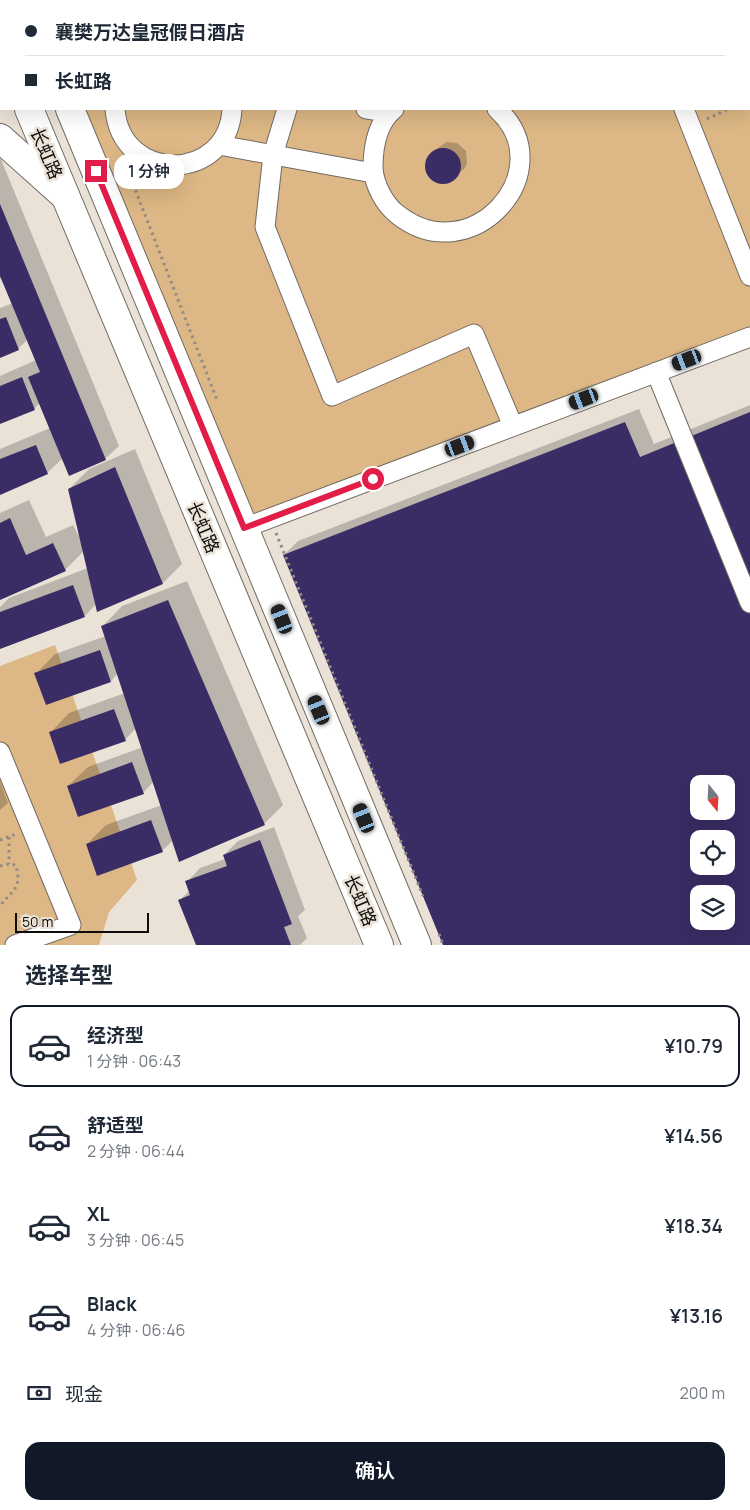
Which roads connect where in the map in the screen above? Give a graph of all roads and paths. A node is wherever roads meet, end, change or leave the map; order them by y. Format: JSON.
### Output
{"nodes":[{"id":1,"x":28,"y":110,"type":"edge"},
{"id":2,"x":70,"y":110,"type":"edge"},
{"id":3,"x":115,"y":110,"type":"edge"},
{"id":4,"x":232,"y":110,"type":"edge"},
{"id":5,"x":287,"y":110,"type":"edge"},
{"id":6,"x":379,"y":110,"type":"edge"},
{"id":7,"x":498,"y":110,"type":"edge"},
{"id":8,"x":684,"y":110,"type":"edge"},
{"id":9,"x":726,"y":110,"type":"edge"},
{"id":10,"x":392,"y":111,"type":"edge"},
{"id":11,"x":691,"y":127,"type":"junction"},
{"id":12,"x":0,"y":138,"type":"edge"},
{"id":13,"x":219,"y":145,"type":"junction"},
{"id":14,"x":273,"y":155,"type":"junction"},
{"id":15,"x":373,"y":173,"type":"junction"},
{"id":16,"x":65,"y":196,"type":"junction"},
{"id":17,"x":750,"y":276,"type":"edge"},
{"id":18,"x":750,"y":337,"type":"edge"},
{"id":19,"x":656,"y":372,"type":"junction"},
{"id":20,"x":513,"y":426,"type":"junction"},
{"id":21,"x":244,"y":528,"type":"junction"},
{"id":22,"x":750,"y":603,"type":"edge"},
{"id":23,"x":0,"y":752,"type":"edge"},
{"id":24,"x":9,"y":837,"type":"dead end"},
{"id":25,"x":10,"y":864,"type":"junction"},
{"id":26,"x":0,"y":866,"type":"edge"},
{"id":27,"x":0,"y":906,"type":"edge"},
{"id":28,"x":374,"y":943,"type":"edge"},
{"id":29,"x":15,"y":945,"type":"edge"},
{"id":30,"x":417,"y":945,"type":"edge"}],
"edges":[{"from":1,"to":16,"type":"main road","name":"长虹路"},
{"from":2,"to":21,"type":"main road","name":"长虹路"},
{"from":3,"to":13,"type":"street"},
{"from":4,"to":13,"type":"street"},
{"from":5,"to":14,"type":"street"},
{"from":6,"to":10,"type":"street"},
{"from":7,"to":15,"type":"street"},
{"from":8,"to":11,"type":"street"},
{"from":9,"to":11,"type":"path"},
{"from":10,"to":15,"type":"street"},
{"from":11,"to":17,"type":"street"},
{"from":12,"to":16,"type":"main road"},
{"from":13,"to":14,"type":"street"},
{"from":14,"to":15,"type":"street"},
{"from":14,"to":20,"type":"street"},
{"from":16,"to":28,"type":"main road","name":"长虹路"},
{"from":18,"to":19,"type":"street"},
{"from":19,"to":20,"type":"street"},
{"from":19,"to":22,"type":"street"},
{"from":20,"to":21,"type":"street"},
{"from":21,"to":30,"type":"main road","name":"长虹路"},
{"from":23,"to":29,"type":"street"},
{"from":24,"to":25,"type":"path"},
{"from":25,"to":26,"type":"path"},
{"from":25,"to":27,"type":"path"}]}
